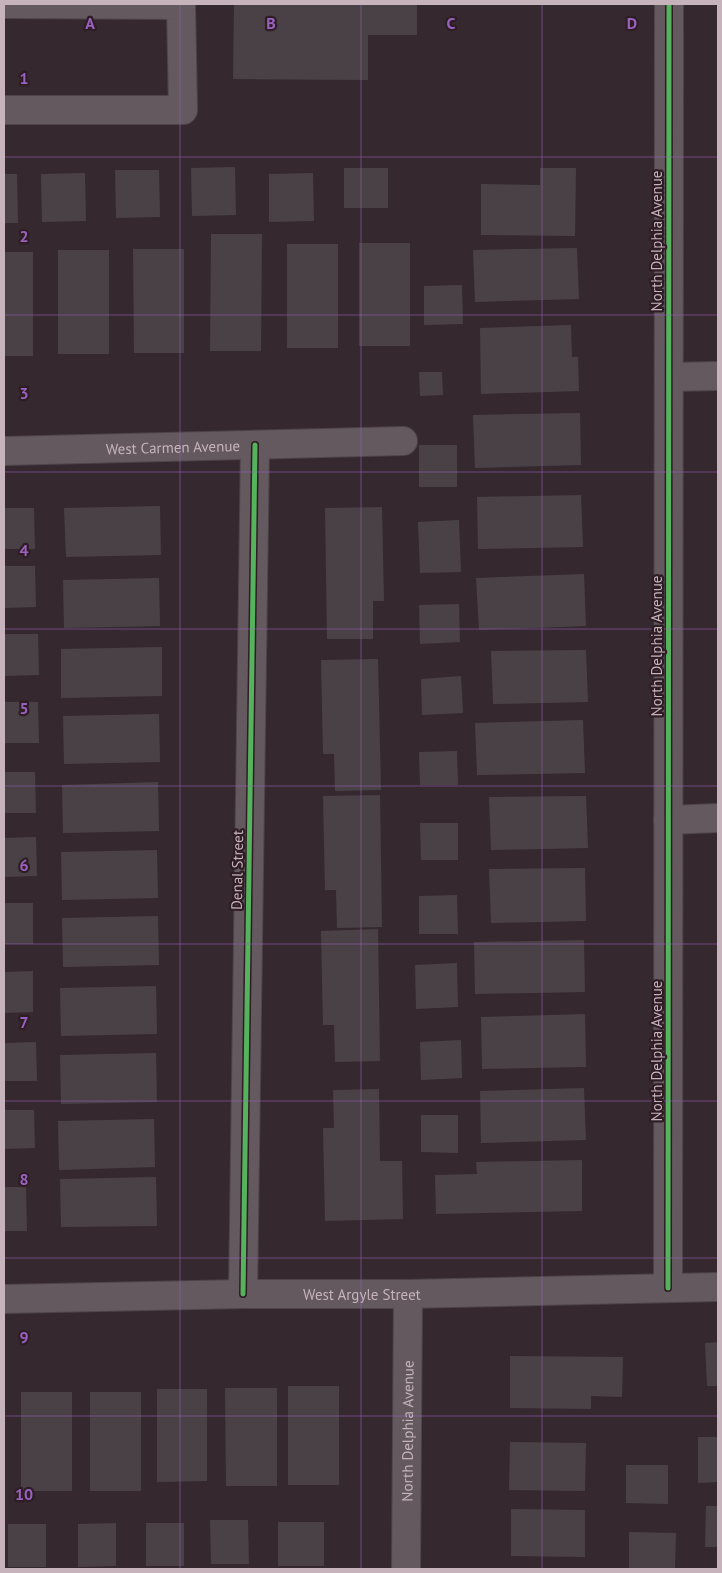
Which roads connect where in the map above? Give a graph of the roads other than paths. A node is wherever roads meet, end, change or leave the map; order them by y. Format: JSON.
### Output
{"nodes":[{"id":1,"x":4,"y":4,"type":"edge"},
{"id":2,"x":669,"y":4,"type":"edge"},
{"id":3,"x":4,"y":110,"type":"edge"},
{"id":4,"x":718,"y":376,"type":"edge"},
{"id":5,"x":669,"y":377,"type":"junction"},
{"id":6,"x":403,"y":441,"type":"dead end"},
{"id":7,"x":255,"y":445,"type":"junction"},
{"id":8,"x":4,"y":451,"type":"edge"},
{"id":9,"x":718,"y":818,"type":"edge"},
{"id":10,"x":668,"y":820,"type":"junction"},
{"id":11,"x":718,"y":1287,"type":"edge"},
{"id":12,"x":668,"y":1288,"type":"junction"},
{"id":13,"x":243,"y":1294,"type":"junction"},
{"id":14,"x":408,"y":1294,"type":"junction"},
{"id":15,"x":4,"y":1299,"type":"edge"},
{"id":16,"x":406,"y":1569,"type":"edge"}],
"edges":[{"from":1,"to":3,"type":"street"},
{"from":2,"to":5,"type":"street","name":"North Delphia Avenue"},
{"from":4,"to":5,"type":"street"},
{"from":5,"to":10,"type":"street","name":"North Delphia Avenue"},
{"from":6,"to":7,"type":"street","name":"West Carmen Avenue"},
{"from":7,"to":8,"type":"street","name":"West Carmen Avenue"},
{"from":7,"to":13,"type":"street","name":"Denal Street"},
{"from":9,"to":10,"type":"street"},
{"from":10,"to":12,"type":"street","name":"North Delphia Avenue"},
{"from":11,"to":12,"type":"street","name":"West Argyle Street"},
{"from":12,"to":14,"type":"street","name":"West Argyle Street"},
{"from":13,"to":14,"type":"street","name":"West Argyle Street"},
{"from":13,"to":15,"type":"street","name":"West Argyle Street"},
{"from":14,"to":16,"type":"street","name":"North Delphia Avenue"}]}
